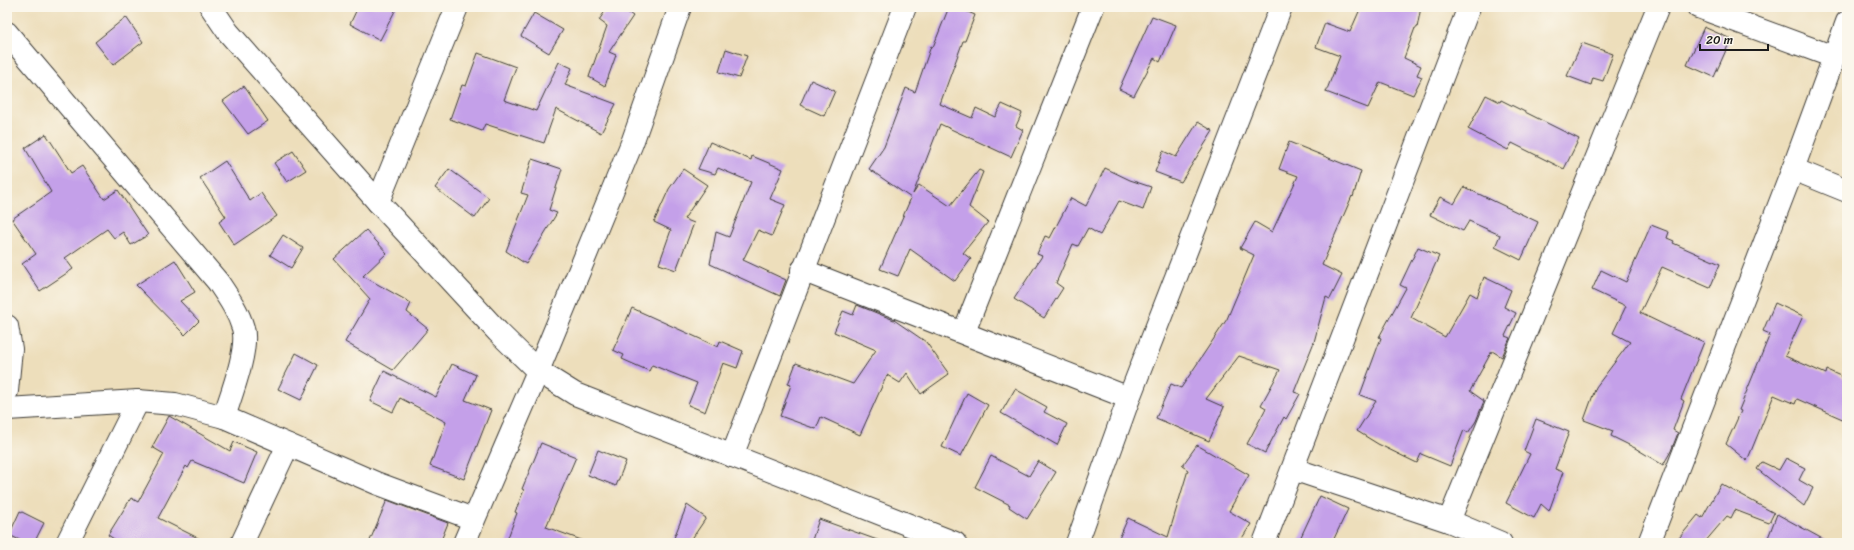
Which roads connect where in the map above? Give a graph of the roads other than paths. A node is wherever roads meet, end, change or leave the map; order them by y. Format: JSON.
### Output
{"nodes":[{"id":1,"x":211,"y":7,"type":"edge"},
{"id":2,"x":457,"y":7,"type":"edge"},
{"id":3,"x":680,"y":7,"type":"edge"},
{"id":4,"x":905,"y":7,"type":"edge"},
{"id":5,"x":1093,"y":7,"type":"edge"},
{"id":6,"x":1281,"y":7,"type":"edge"},
{"id":7,"x":1469,"y":7,"type":"edge"},
{"id":8,"x":1658,"y":7,"type":"edge"},
{"id":9,"x":1698,"y":7,"type":"edge"},
{"id":10,"x":1847,"y":22,"type":"edge"},
{"id":11,"x":7,"y":32,"type":"edge"},
{"id":12,"x":1834,"y":57,"type":"junction"},
{"id":13,"x":1793,"y":169,"type":"junction"},
{"id":14,"x":1847,"y":191,"type":"edge"},
{"id":15,"x":378,"y":202,"type":"junction"},
{"id":16,"x":802,"y":270,"type":"junction"},
{"id":17,"x":7,"y":326,"type":"edge"},
{"id":18,"x":964,"y":332,"type":"junction"},
{"id":19,"x":538,"y":371,"type":"junction"},
{"id":20,"x":7,"y":392,"type":"edge"},
{"id":21,"x":1129,"y":398,"type":"junction"},
{"id":22,"x":138,"y":401,"type":"junction"},
{"id":23,"x":7,"y":409,"type":"edge"},
{"id":24,"x":224,"y":417,"type":"junction"},
{"id":25,"x":288,"y":445,"type":"junction"},
{"id":26,"x":732,"y":456,"type":"junction"},
{"id":27,"x":1293,"y":469,"type":"junction"},
{"id":28,"x":473,"y":519,"type":"junction"},
{"id":29,"x":1449,"y":521,"type":"junction"},
{"id":30,"x":67,"y":543,"type":"edge"},
{"id":31,"x":242,"y":543,"type":"edge"},
{"id":32,"x":464,"y":543,"type":"edge"},
{"id":33,"x":955,"y":543,"type":"edge"},
{"id":34,"x":1077,"y":543,"type":"edge"},
{"id":35,"x":1264,"y":543,"type":"edge"},
{"id":36,"x":1501,"y":543,"type":"edge"},
{"id":37,"x":1649,"y":543,"type":"edge"}],
"edges":[{"from":1,"to":15,"type":"street"},
{"from":2,"to":15,"type":"street"},
{"from":3,"to":19,"type":"street"},
{"from":4,"to":16,"type":"street"},
{"from":5,"to":18,"type":"street"},
{"from":6,"to":21,"type":"street"},
{"from":7,"to":27,"type":"street"},
{"from":8,"to":29,"type":"street"},
{"from":9,"to":12,"type":"street"},
{"from":10,"to":12,"type":"street"},
{"from":11,"to":24,"type":"street"},
{"from":12,"to":13,"type":"street"},
{"from":13,"to":14,"type":"street"},
{"from":13,"to":37,"type":"street"},
{"from":15,"to":19,"type":"street"},
{"from":16,"to":18,"type":"street"},
{"from":16,"to":26,"type":"street"},
{"from":17,"to":20,"type":"street"},
{"from":18,"to":21,"type":"street"},
{"from":19,"to":26,"type":"street"},
{"from":19,"to":28,"type":"street"},
{"from":21,"to":34,"type":"street"},
{"from":22,"to":23,"type":"street"},
{"from":22,"to":24,"type":"street"},
{"from":22,"to":30,"type":"street"},
{"from":24,"to":25,"type":"street"},
{"from":25,"to":28,"type":"street"},
{"from":25,"to":31,"type":"street"},
{"from":26,"to":33,"type":"street"},
{"from":27,"to":29,"type":"street"},
{"from":27,"to":35,"type":"street"},
{"from":28,"to":32,"type":"street"},
{"from":29,"to":36,"type":"street"}]}
